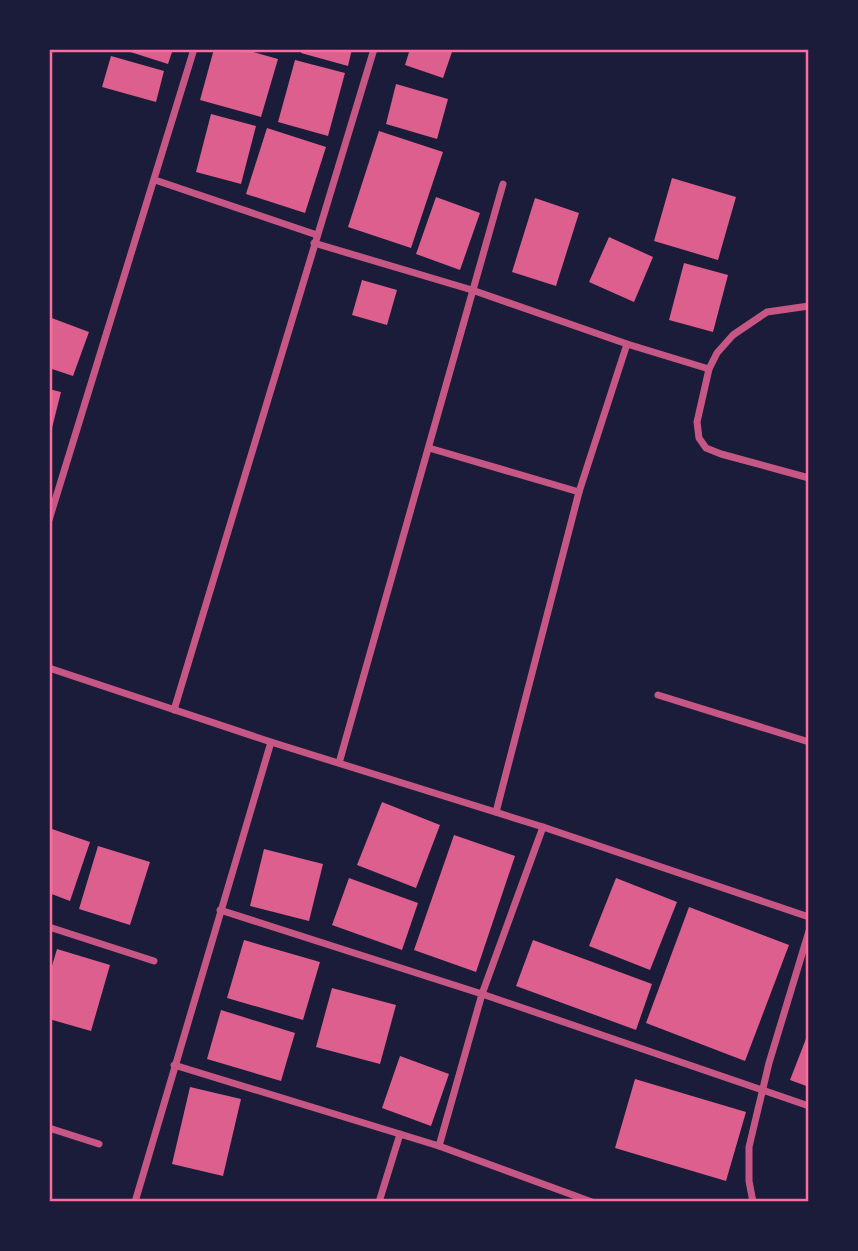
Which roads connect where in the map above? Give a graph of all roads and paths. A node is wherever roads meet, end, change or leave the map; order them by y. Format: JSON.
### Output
{"nodes":[{"id":1,"x":194,"y":49,"type":"edge"},
{"id":2,"x":374,"y":49,"type":"edge"},
{"id":3,"x":155,"y":180,"type":"junction"},
{"id":4,"x":503,"y":184,"type":"dead end"},
{"id":5,"x":316,"y":239,"type":"junction"},
{"id":6,"x":472,"y":290,"type":"junction"},
{"id":7,"x":809,"y":306,"type":"edge"},
{"id":8,"x":627,"y":344,"type":"junction"},
{"id":9,"x":709,"y":369,"type":"junction"},
{"id":10,"x":429,"y":448,"type":"junction"},
{"id":11,"x":809,"y":478,"type":"edge"},
{"id":12,"x":579,"y":492,"type":"junction"},
{"id":13,"x":49,"y":520,"type":"edge"},
{"id":14,"x":49,"y":668,"type":"edge"},
{"id":15,"x":657,"y":695,"type":"dead end"},
{"id":16,"x":174,"y":710,"type":"junction"},
{"id":17,"x":809,"y":741,"type":"edge"},
{"id":18,"x":271,"y":742,"type":"junction"},
{"id":19,"x":339,"y":764,"type":"junction"},
{"id":20,"x":496,"y":812,"type":"junction"},
{"id":21,"x":543,"y":827,"type":"junction"},
{"id":22,"x":220,"y":910,"type":"junction"},
{"id":23,"x":809,"y":917,"type":"edge"},
{"id":24,"x":49,"y":927,"type":"edge"},
{"id":25,"x":809,"y":931,"type":"edge"},
{"id":26,"x":154,"y":961,"type":"dead end"},
{"id":27,"x":482,"y":994,"type":"junction"},
{"id":28,"x":174,"y":1065,"type":"junction"},
{"id":29,"x":762,"y":1090,"type":"junction"},
{"id":30,"x":809,"y":1106,"type":"edge"},
{"id":31,"x":49,"y":1128,"type":"edge"},
{"id":32,"x":400,"y":1134,"type":"junction"},
{"id":33,"x":99,"y":1144,"type":"dead end"},
{"id":34,"x":439,"y":1146,"type":"junction"},
{"id":35,"x":135,"y":1202,"type":"edge"},
{"id":36,"x":379,"y":1202,"type":"edge"},
{"id":37,"x":592,"y":1202,"type":"edge"},
{"id":38,"x":753,"y":1202,"type":"edge"}],
"edges":[{"from":1,"to":3,"type":"street"},
{"from":2,"to":5,"type":"street"},
{"from":3,"to":5,"type":"street"},
{"from":3,"to":13,"type":"street"},
{"from":4,"to":6,"type":"street"},
{"from":5,"to":6,"type":"street"},
{"from":5,"to":16,"type":"street"},
{"from":6,"to":8,"type":"street"},
{"from":6,"to":10,"type":"street"},
{"from":7,"to":9,"type":"street"},
{"from":8,"to":9,"type":"street"},
{"from":8,"to":12,"type":"street"},
{"from":9,"to":11,"type":"street"},
{"from":10,"to":12,"type":"street"},
{"from":10,"to":19,"type":"street"},
{"from":12,"to":20,"type":"street"},
{"from":14,"to":16,"type":"street"},
{"from":15,"to":17,"type":"street"},
{"from":16,"to":18,"type":"street"},
{"from":18,"to":19,"type":"street"},
{"from":18,"to":22,"type":"street"},
{"from":19,"to":20,"type":"street"},
{"from":20,"to":21,"type":"street"},
{"from":21,"to":23,"type":"street"},
{"from":21,"to":27,"type":"street"},
{"from":22,"to":27,"type":"street"},
{"from":22,"to":28,"type":"street"},
{"from":24,"to":26,"type":"street"},
{"from":25,"to":29,"type":"street"},
{"from":27,"to":29,"type":"street"},
{"from":27,"to":34,"type":"street"},
{"from":28,"to":32,"type":"street"},
{"from":28,"to":35,"type":"street"},
{"from":29,"to":30,"type":"street"},
{"from":29,"to":38,"type":"street"},
{"from":31,"to":33,"type":"street"},
{"from":32,"to":34,"type":"street"},
{"from":32,"to":36,"type":"street"},
{"from":34,"to":37,"type":"street"}]}
